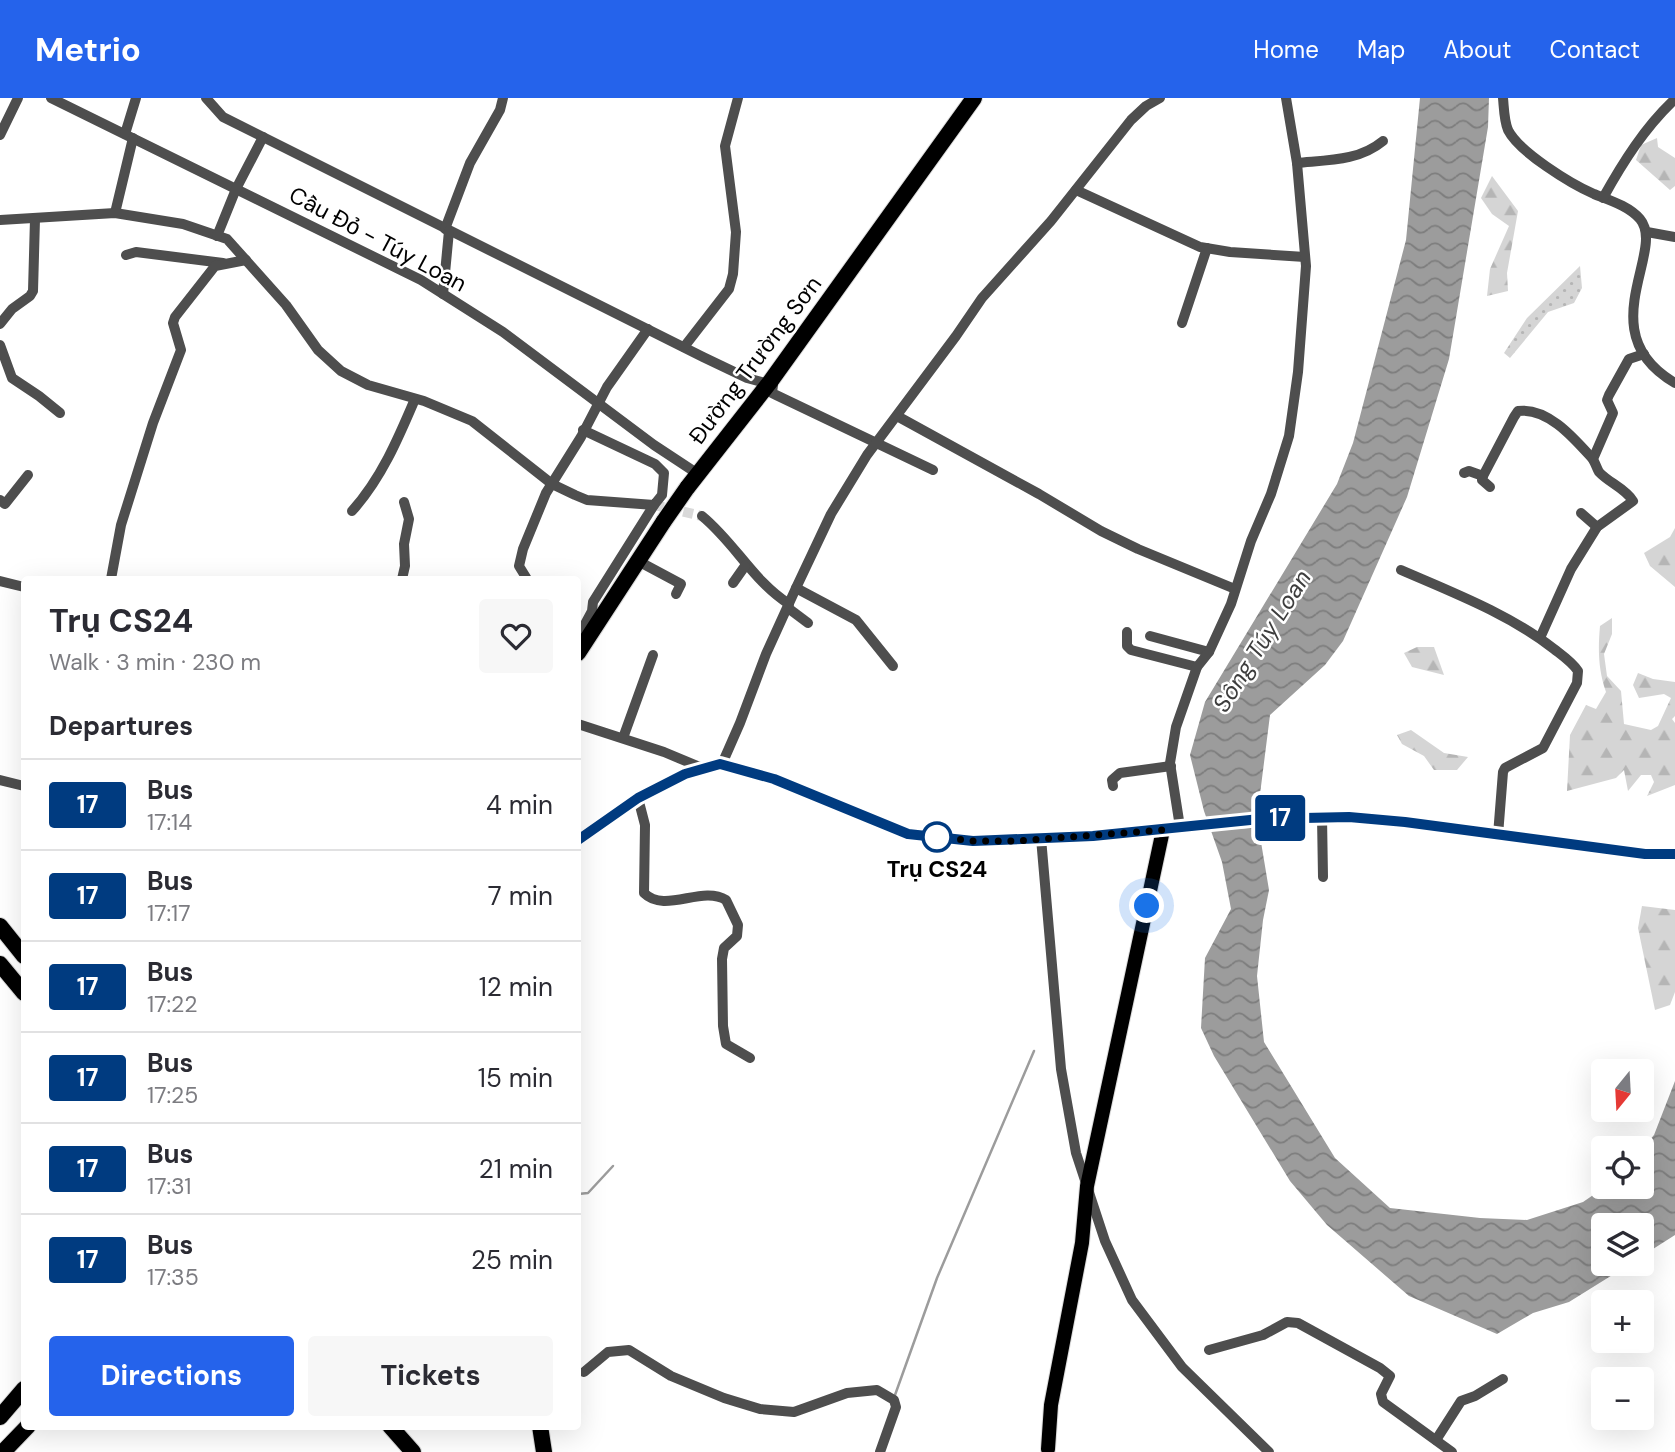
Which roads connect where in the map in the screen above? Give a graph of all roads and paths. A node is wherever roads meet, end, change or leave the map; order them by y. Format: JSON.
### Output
{"nodes":[{"id":1,"x":18,"y":98,"type":"edge"},
{"id":2,"x":51,"y":98,"type":"edge"},
{"id":3,"x":136,"y":98,"type":"edge"},
{"id":4,"x":206,"y":98,"type":"edge"},
{"id":5,"x":503,"y":98,"type":"edge"},
{"id":6,"x":738,"y":98,"type":"edge"},
{"id":7,"x":974,"y":98,"type":"edge"},
{"id":8,"x":1160,"y":98,"type":"edge"},
{"id":9,"x":1286,"y":98,"type":"edge"},
{"id":10,"x":1503,"y":98,"type":"edge"},
{"id":11,"x":1675,"y":99,"type":"edge"},
{"id":12,"x":0,"y":135,"type":"edge"},
{"id":13,"x":129,"y":136,"type":"junction"},
{"id":14,"x":262,"y":137,"type":"junction"},
{"id":15,"x":1383,"y":141,"type":"dead end"},
{"id":16,"x":1297,"y":163,"type":"junction"},
{"id":17,"x":236,"y":189,"type":"junction"},
{"id":18,"x":1076,"y":190,"type":"junction"},
{"id":19,"x":1604,"y":198,"type":"junction"},
{"id":20,"x":115,"y":213,"type":"junction"},
{"id":21,"x":35,"y":219,"type":"junction"},
{"id":22,"x":0,"y":220,"type":"edge"},
{"id":23,"x":447,"y":230,"type":"junction"},
{"id":24,"x":1647,"y":232,"type":"junction"},
{"id":25,"x":217,"y":236,"type":"junction"},
{"id":26,"x":1675,"y":237,"type":"edge"},
{"id":27,"x":1207,"y":248,"type":"junction"},
{"id":28,"x":127,"y":255,"type":"dead end"},
{"id":29,"x":1305,"y":257,"type":"junction"},
{"id":30,"x":246,"y":260,"type":"junction"},
{"id":31,"x":226,"y":263,"type":"junction"},
{"id":32,"x":443,"y":294,"type":"junction"},
{"id":33,"x":0,"y":324,"type":"edge"},
{"id":34,"x":1182,"y":324,"type":"dead end"},
{"id":35,"x":648,"y":329,"type":"junction"},
{"id":36,"x":0,"y":345,"type":"edge"},
{"id":37,"x":684,"y":348,"type":"junction"},
{"id":38,"x":1644,"y":354,"type":"junction"},
{"id":39,"x":770,"y":382,"type":"junction"},
{"id":40,"x":1675,"y":383,"type":"edge"},
{"id":41,"x":415,"y":399,"type":"junction"},
{"id":42,"x":600,"y":403,"type":"junction"},
{"id":43,"x":60,"y":413,"type":"dead end"},
{"id":44,"x":897,"y":416,"type":"junction"},
{"id":45,"x":583,"y":430,"type":"junction"},
{"id":46,"x":877,"y":442,"type":"junction"},
{"id":47,"x":1593,"y":459,"type":"junction"},
{"id":48,"x":933,"y":470,"type":"dead end"},
{"id":49,"x":1464,"y":473,"type":"dead end"},
{"id":50,"x":698,"y":474,"type":"junction"},
{"id":51,"x":29,"y":475,"type":"dead end"},
{"id":52,"x":1483,"y":476,"type":"junction"},
{"id":53,"x":552,"y":484,"type":"junction"},
{"id":54,"x":1490,"y":487,"type":"dead end"},
{"id":55,"x":404,"y":502,"type":"dead end"},
{"id":56,"x":2,"y":505,"type":"edge"},
{"id":57,"x":654,"y":505,"type":"junction"},
{"id":58,"x":352,"y":511,"type":"dead end"},
{"id":59,"x":1581,"y":513,"type":"dead end"},
{"id":60,"x":702,"y":516,"type":"tunnel mouth"},
{"id":61,"x":1597,"y":527,"type":"junction"},
{"id":62,"x":638,"y":561,"type":"junction"},
{"id":63,"x":745,"y":566,"type":"junction"},
{"id":64,"x":1401,"y":570,"type":"dead end"},
{"id":65,"x":112,"y":576,"type":"edge"},
{"id":66,"x":403,"y":576,"type":"edge"},
{"id":67,"x":525,"y":576,"type":"edge"},
{"id":68,"x":0,"y":582,"type":"edge"},
{"id":69,"x":733,"y":583,"type":"dead end"},
{"id":70,"x":21,"y":586,"type":"edge"},
{"id":71,"x":796,"y":588,"type":"junction"},
{"id":72,"x":1235,"y":589,"type":"junction"},
{"id":73,"x":676,"y":594,"type":"dead end"},
{"id":74,"x":788,"y":606,"type":"junction"},
{"id":75,"x":808,"y":623,"type":"dead end"},
{"id":76,"x":581,"y":631,"type":"edge"},
{"id":77,"x":1127,"y":632,"type":"dead end"},
{"id":78,"x":1150,"y":636,"type":"dead end"},
{"id":79,"x":1540,"y":638,"type":"junction"},
{"id":80,"x":581,"y":648,"type":"edge"},
{"id":81,"x":1209,"y":652,"type":"junction"},
{"id":82,"x":653,"y":655,"type":"dead end"},
{"id":83,"x":893,"y":666,"type":"dead end"},
{"id":84,"x":1197,"y":667,"type":"junction"},
{"id":85,"x":581,"y":725,"type":"edge"},
{"id":86,"x":623,"y":738,"type":"junction"},
{"id":87,"x":722,"y":764,"type":"junction"},
{"id":88,"x":1171,"y":766,"type":"junction"},
{"id":89,"x":701,"y":767,"type":"junction"},
{"id":90,"x":0,"y":780,"type":"edge"},
{"id":91,"x":21,"y":785,"type":"edge"},
{"id":92,"x":1113,"y":786,"type":"dead end"},
{"id":93,"x":638,"y":798,"type":"junction"},
{"id":94,"x":1322,"y":817,"type":"junction"},
{"id":95,"x":1184,"y":827,"type":"junction"},
{"id":96,"x":1163,"y":830,"type":"junction"},
{"id":97,"x":1498,"y":835,"type":"junction"},
{"id":98,"x":581,"y":838,"type":"edge"},
{"id":99,"x":1041,"y":838,"type":"junction"},
{"id":100,"x":1675,"y":854,"type":"edge"},
{"id":101,"x":1323,"y":877,"type":"dead end"},
{"id":102,"x":0,"y":926,"type":"edge"},
{"id":103,"x":21,"y":952,"type":"edge"},
{"id":104,"x":0,"y":964,"type":"edge"},
{"id":105,"x":21,"y":989,"type":"edge"},
{"id":106,"x":750,"y":1058,"type":"dead end"},
{"id":107,"x":1087,"y":1186,"type":"junction"},
{"id":108,"x":1209,"y":1350,"type":"dead end"},
{"id":109,"x":584,"y":1372,"type":"dead end"},
{"id":110,"x":1503,"y":1379,"type":"dead end"},
{"id":111,"x":21,"y":1392,"type":"edge"},
{"id":112,"x":0,"y":1417,"type":"edge"},
{"id":113,"x":24,"y":1430,"type":"edge"},
{"id":114,"x":394,"y":1430,"type":"edge"},
{"id":115,"x":405,"y":1430,"type":"edge"},
{"id":116,"x":541,"y":1430,"type":"edge"},
{"id":117,"x":1436,"y":1440,"type":"junction"},
{"id":118,"x":1048,"y":1451,"type":"edge"},
{"id":119,"x":3,"y":1452,"type":"edge"},
{"id":120,"x":413,"y":1452,"type":"edge"},
{"id":121,"x":419,"y":1452,"type":"edge"},
{"id":122,"x":544,"y":1452,"type":"edge"},
{"id":123,"x":880,"y":1452,"type":"edge"},
{"id":124,"x":1269,"y":1452,"type":"edge"},
{"id":125,"x":1452,"y":1452,"type":"edge"}],
"edges":[{"from":1,"to":12,"type":"street"},
{"from":2,"to":13,"type":"street","name":"Cầu Đỏ - Túy Loan"},
{"from":3,"to":13,"type":"street"},
{"from":4,"to":14,"type":"street"},
{"from":5,"to":23,"type":"street"},
{"from":6,"to":37,"type":"street"},
{"from":7,"to":39,"type":"highway","name":"Đường Trường Sơn"},
{"from":8,"to":18,"type":"street"},
{"from":9,"to":16,"type":"street"},
{"from":10,"to":19,"type":"street"},
{"from":11,"to":19,"type":"street"},
{"from":13,"to":17,"type":"street","name":"Cầu Đỏ - Túy Loan"},
{"from":13,"to":20,"type":"street"},
{"from":14,"to":17,"type":"street"},
{"from":14,"to":23,"type":"street"},
{"from":15,"to":16,"type":"street"},
{"from":16,"to":29,"type":"street"},
{"from":17,"to":25,"type":"street"},
{"from":17,"to":32,"type":"street","name":"Cầu Đỏ - Túy Loan"},
{"from":18,"to":27,"type":"street"},
{"from":18,"to":44,"type":"street"},
{"from":19,"to":24,"type":"street"},
{"from":20,"to":21,"type":"street"},
{"from":20,"to":25,"type":"street"},
{"from":21,"to":22,"type":"street"},
{"from":21,"to":33,"type":"street"},
{"from":23,"to":32,"type":"street"},
{"from":23,"to":35,"type":"street"},
{"from":24,"to":26,"type":"street"},
{"from":24,"to":38,"type":"street"},
{"from":25,"to":30,"type":"street"},
{"from":27,"to":29,"type":"street"},
{"from":27,"to":34,"type":"street"},
{"from":28,"to":31,"type":"street"},
{"from":29,"to":72,"type":"street"},
{"from":30,"to":31,"type":"street"},
{"from":30,"to":41,"type":"street"},
{"from":31,"to":65,"type":"street"},
{"from":32,"to":42,"type":"street","name":"Cầu Đỏ - Túy Loan"},
{"from":35,"to":37,"type":"street"},
{"from":35,"to":42,"type":"street"},
{"from":36,"to":43,"type":"street"},
{"from":37,"to":39,"type":"street"},
{"from":38,"to":40,"type":"street"},
{"from":38,"to":47,"type":"street"},
{"from":39,"to":46,"type":"street"},
{"from":39,"to":50,"type":"highway","name":"Đường Trường Sơn"},
{"from":41,"to":53,"type":"street"},
{"from":41,"to":58,"type":"street"},
{"from":42,"to":45,"type":"street"},
{"from":42,"to":50,"type":"street","name":"Cầu Đỏ - Túy Loan"},
{"from":44,"to":46,"type":"street"},
{"from":44,"to":72,"type":"street"},
{"from":45,"to":53,"type":"street"},
{"from":45,"to":57,"type":"street"},
{"from":46,"to":48,"type":"street"},
{"from":46,"to":71,"type":"street"},
{"from":47,"to":52,"type":"street"},
{"from":47,"to":61,"type":"street"},
{"from":49,"to":52,"type":"street"},
{"from":50,"to":62,"type":"highway","name":"Đường Trường Sơn","bridge":true},
{"from":51,"to":56,"type":"street"},
{"from":52,"to":54,"type":"street"},
{"from":53,"to":57,"type":"street"},
{"from":53,"to":67,"type":"street"},
{"from":55,"to":66,"type":"street"},
{"from":57,"to":76,"type":"street"},
{"from":59,"to":61,"type":"street"},
{"from":60,"to":63,"type":"street"},
{"from":61,"to":79,"type":"street"},
{"from":62,"to":73,"type":"street"},
{"from":62,"to":80,"type":"highway","name":"Đường Trường Sơn"},
{"from":63,"to":69,"type":"street"},
{"from":63,"to":74,"type":"street"},
{"from":64,"to":79,"type":"street"},
{"from":68,"to":70,"type":"street"},
{"from":71,"to":74,"type":"street"},
{"from":71,"to":83,"type":"street"},
{"from":72,"to":81,"type":"street"},
{"from":74,"to":75,"type":"street"},
{"from":74,"to":87,"type":"street"},
{"from":77,"to":84,"type":"street"},
{"from":78,"to":81,"type":"street"},
{"from":79,"to":97,"type":"street"},
{"from":81,"to":84,"type":"street"},
{"from":82,"to":86,"type":"street"},
{"from":84,"to":88,"type":"street"},
{"from":85,"to":86,"type":"street"},
{"from":86,"to":89,"type":"street"},
{"from":87,"to":89,"type":"street"},
{"from":87,"to":99,"type":"street"},
{"from":88,"to":92,"type":"street"},
{"from":88,"to":95,"type":"street"},
{"from":89,"to":93,"type":"street"},
{"from":90,"to":91,"type":"street"},
{"from":93,"to":98,"type":"street"},
{"from":93,"to":106,"type":"street"},
{"from":94,"to":95,"type":"street"},
{"from":94,"to":97,"type":"street"},
{"from":94,"to":101,"type":"street"},
{"from":95,"to":96,"type":"street"},
{"from":96,"to":99,"type":"street"},
{"from":96,"to":107,"type":"main road"},
{"from":97,"to":100,"type":"street"},
{"from":99,"to":107,"type":"street"},
{"from":102,"to":103,"type":"highway"},
{"from":104,"to":105,"type":"highway"},
{"from":107,"to":118,"type":"main road"},
{"from":107,"to":124,"type":"street"},
{"from":108,"to":117,"type":"street"},
{"from":109,"to":123,"type":"street"},
{"from":110,"to":117,"type":"street"},
{"from":111,"to":112,"type":"highway"},
{"from":113,"to":119,"type":"highway"},
{"from":114,"to":120,"type":"highway"},
{"from":115,"to":121,"type":"highway"},
{"from":116,"to":122,"type":"highway"},
{"from":117,"to":125,"type":"street"}]}
